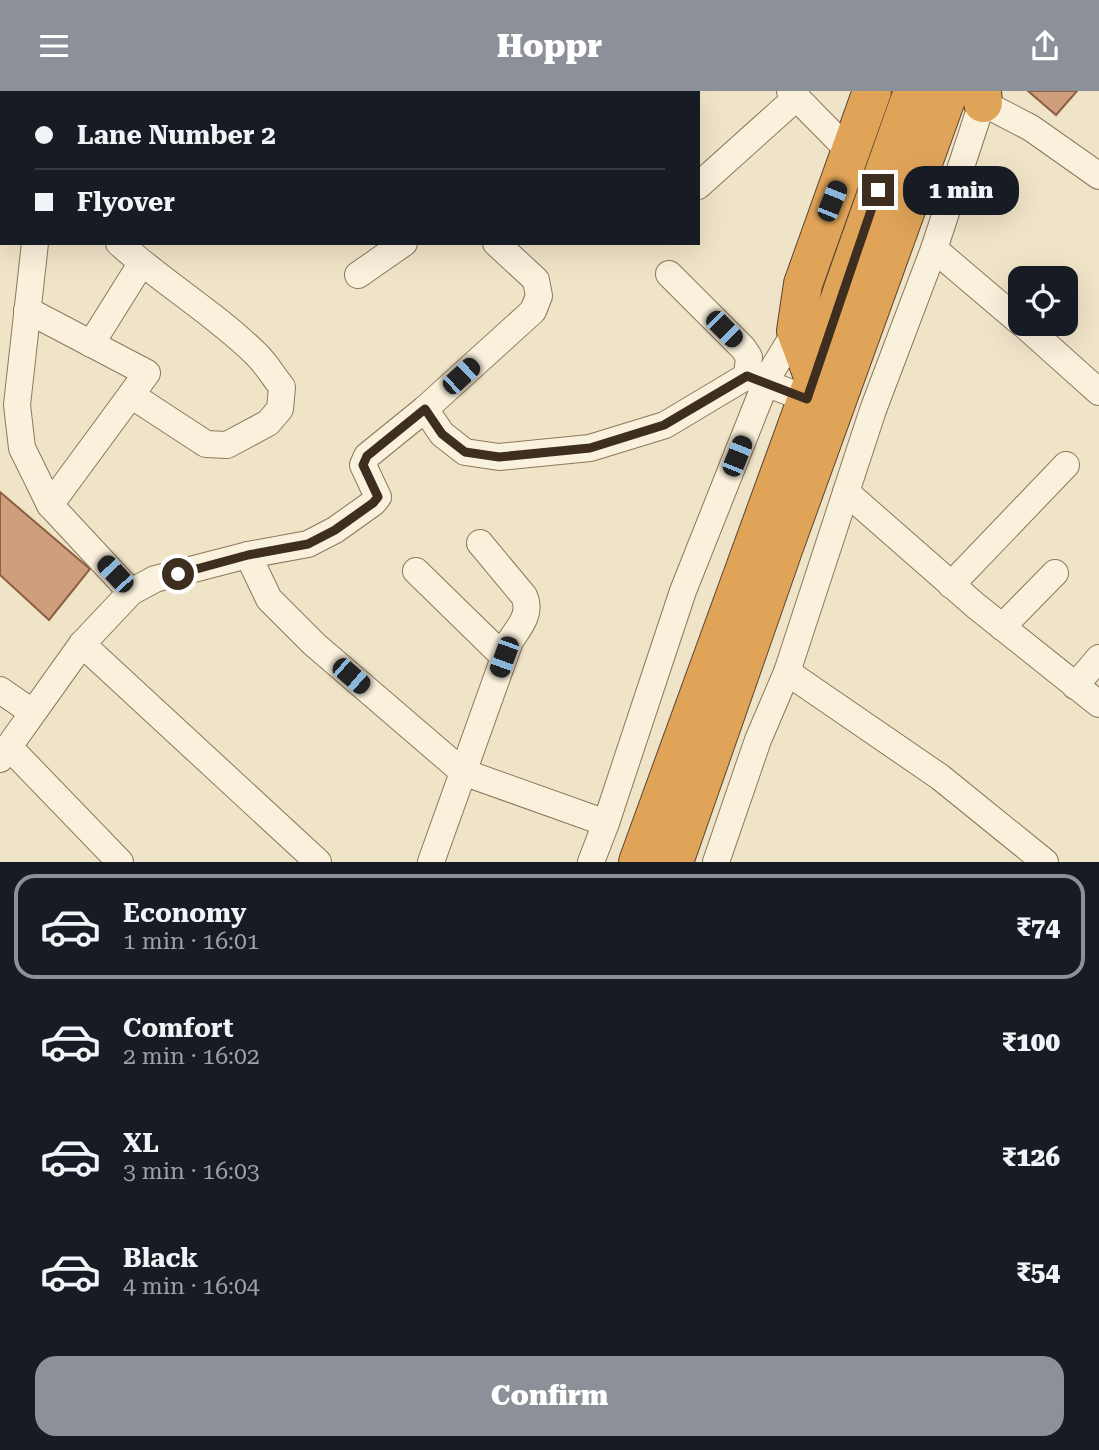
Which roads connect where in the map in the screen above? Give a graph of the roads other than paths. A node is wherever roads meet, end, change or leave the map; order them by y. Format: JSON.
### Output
{"nodes":[{"id":1,"x":872,"y":91,"type":"edge"},
{"id":2,"x":914,"y":91,"type":"edge"},
{"id":3,"x":794,"y":94,"type":"edge"},
{"id":4,"x":975,"y":94,"type":"edge"},
{"id":5,"x":850,"y":153,"type":"junction"},
{"id":6,"x":1095,"y":163,"type":"edge"},
{"id":7,"x":700,"y":184,"type":"edge"},
{"id":8,"x":35,"y":245,"type":"edge"},
{"id":9,"x":121,"y":245,"type":"edge"},
{"id":10,"x":401,"y":245,"type":"edge"},
{"id":11,"x":498,"y":245,"type":"edge"},
{"id":12,"x":934,"y":249,"type":"junction"},
{"id":13,"x":141,"y":264,"type":"junction"},
{"id":14,"x":669,"y":274,"type":"dead end"},
{"id":15,"x":358,"y":275,"type":"dead end"},
{"id":16,"x":27,"y":310,"type":"junction"},
{"id":17,"x":1008,"y":311,"type":"edge"},
{"id":18,"x":796,"y":331,"type":"junction"},
{"id":19,"x":1037,"y":336,"type":"edge"},
{"id":20,"x":91,"y":344,"type":"junction"},
{"id":21,"x":756,"y":380,"type":"junction"},
{"id":22,"x":810,"y":389,"type":"junction"},
{"id":23,"x":1099,"y":392,"type":"edge"},
{"id":24,"x":131,"y":395,"type":"junction"},
{"id":25,"x":425,"y":409,"type":"junction"},
{"id":26,"x":1066,"y":465,"type":"dead end"},
{"id":27,"x":846,"y":492,"type":"junction"},
{"id":28,"x":50,"y":505,"type":"junction"},
{"id":29,"x":480,"y":543,"type":"dead end"},
{"id":30,"x":248,"y":555,"type":"junction"},
{"id":31,"x":416,"y":571,"type":"dead end"},
{"id":32,"x":1055,"y":573,"type":"dead end"},
{"id":33,"x":951,"y":585,"type":"junction"},
{"id":34,"x":131,"y":592,"type":"junction"},
{"id":35,"x":1002,"y":628,"type":"junction"},
{"id":36,"x":82,"y":644,"type":"junction"},
{"id":37,"x":504,"y":657,"type":"junction"},
{"id":38,"x":1099,"y":659,"type":"edge"},
{"id":39,"x":787,"y":672,"type":"junction"},
{"id":40,"x":1075,"y":686,"type":"junction"},
{"id":41,"x":0,"y":690,"type":"edge"},
{"id":42,"x":1099,"y":704,"type":"edge"},
{"id":43,"x":33,"y":712,"type":"junction"},
{"id":44,"x":5,"y":753,"type":"edge"},
{"id":45,"x":463,"y":772,"type":"junction"},
{"id":46,"x":606,"y":823,"type":"junction"},
{"id":47,"x":723,"y":859,"type":"edge"},
{"id":48,"x":115,"y":860,"type":"edge"},
{"id":49,"x":318,"y":862,"type":"edge"},
{"id":50,"x":431,"y":862,"type":"edge"},
{"id":51,"x":591,"y":862,"type":"edge"},
{"id":52,"x":638,"y":862,"type":"edge"},
{"id":53,"x":674,"y":862,"type":"edge"},
{"id":54,"x":1045,"y":862,"type":"edge"}],
"edges":[{"from":1,"to":5,"type":"highway"},
{"from":2,"to":22,"type":"highway"},
{"from":3,"to":5,"type":"street"},
{"from":3,"to":7,"type":"street"},
{"from":4,"to":6,"type":"street"},
{"from":4,"to":12,"type":"street"},
{"from":4,"to":53,"type":"highway"},
{"from":5,"to":18,"type":"highway"},
{"from":8,"to":16,"type":"street"},
{"from":9,"to":13,"type":"street"},
{"from":10,"to":15,"type":"street"},
{"from":11,"to":25,"type":"street"},
{"from":12,"to":17,"type":"street"},
{"from":12,"to":27,"type":"street"},
{"from":13,"to":20,"type":"street"},
{"from":13,"to":24,"type":"street"},
{"from":14,"to":21,"type":"street"},
{"from":16,"to":20,"type":"street"},
{"from":16,"to":28,"type":"street"},
{"from":18,"to":21,"type":"street"},
{"from":18,"to":22,"type":"highway"},
{"from":19,"to":23,"type":"street"},
{"from":20,"to":24,"type":"street"},
{"from":21,"to":22,"type":"street"},
{"from":21,"to":25,"type":"street"},
{"from":21,"to":46,"type":"street"},
{"from":22,"to":52,"type":"highway"},
{"from":24,"to":28,"type":"street"},
{"from":25,"to":30,"type":"street"},
{"from":26,"to":33,"type":"street"},
{"from":27,"to":33,"type":"street"},
{"from":27,"to":39,"type":"street"},
{"from":28,"to":34,"type":"street"},
{"from":29,"to":37,"type":"street"},
{"from":30,"to":34,"type":"street"},
{"from":30,"to":45,"type":"street"},
{"from":31,"to":37,"type":"street"},
{"from":32,"to":35,"type":"street"},
{"from":33,"to":35,"type":"street"},
{"from":34,"to":36,"type":"street"},
{"from":35,"to":40,"type":"street"},
{"from":36,"to":43,"type":"street"},
{"from":36,"to":49,"type":"street"},
{"from":37,"to":45,"type":"street"},
{"from":38,"to":40,"type":"street"},
{"from":39,"to":47,"type":"street"},
{"from":39,"to":54,"type":"street"},
{"from":40,"to":42,"type":"street"},
{"from":41,"to":43,"type":"street"},
{"from":43,"to":44,"type":"street"},
{"from":44,"to":48,"type":"street"},
{"from":45,"to":46,"type":"street"},
{"from":45,"to":50,"type":"street"},
{"from":46,"to":51,"type":"street"}]}
